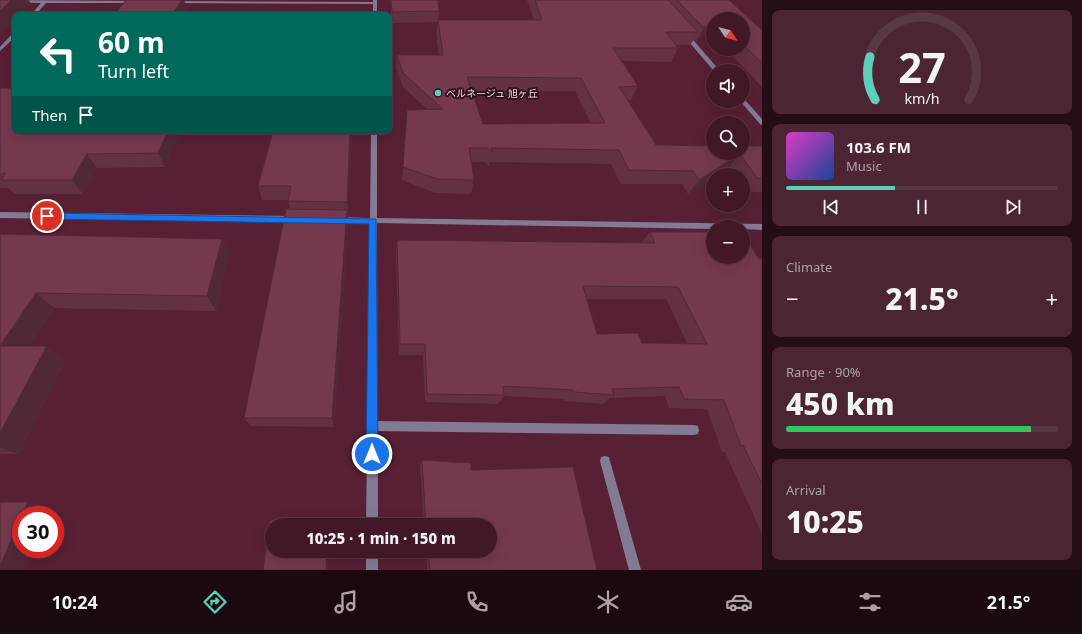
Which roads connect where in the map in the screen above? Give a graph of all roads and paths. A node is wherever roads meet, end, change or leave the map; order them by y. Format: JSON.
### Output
{"nodes":[{"id":1,"x":0,"y":1,"type":"edge"},
{"id":2,"x":45,"y":1,"type":"edge"},
{"id":3,"x":139,"y":2,"type":"edge"},
{"id":4,"x":170,"y":2,"type":"edge"},
{"id":5,"x":375,"y":2,"type":"edge"},
{"id":6,"x":36,"y":12,"type":"edge"},
{"id":7,"x":681,"y":30,"type":"edge"},
{"id":8,"x":12,"y":37,"type":"edge"},
{"id":9,"x":0,"y":50,"type":"edge"},
{"id":10,"x":711,"y":64,"type":"edge"},
{"id":11,"x":749,"y":108,"type":"edge"},
{"id":12,"x":762,"y":123,"type":"edge"},
{"id":13,"x":374,"y":134,"type":"edge"},
{"id":14,"x":0,"y":215,"type":"edge"},
{"id":15,"x":298,"y":220,"type":"edge"},
{"id":16,"x":329,"y":220,"type":"edge"},
{"id":17,"x":373,"y":221,"type":"junction"},
{"id":18,"x":762,"y":227,"type":"edge"},
{"id":19,"x":372,"y":426,"type":"junction"},
{"id":20,"x":694,"y":430,"type":"dead end"},
{"id":21,"x":605,"y":461,"type":"dead end"},
{"id":22,"x":372,"y":518,"type":"edge"},
{"id":23,"x":372,"y":558,"type":"edge"},
{"id":24,"x":372,"y":570,"type":"edge"},
{"id":25,"x":635,"y":570,"type":"edge"}],
"edges":[{"from":1,"to":2,"type":"street"},
{"from":2,"to":3,"type":"street"},
{"from":2,"to":6,"type":"street"},
{"from":4,"to":5,"type":"street"},
{"from":7,"to":10,"type":"street"},
{"from":8,"to":9,"type":"street"},
{"from":11,"to":12,"type":"street"},
{"from":13,"to":17,"type":"street"},
{"from":14,"to":15,"type":"street"},
{"from":16,"to":17,"type":"street"},
{"from":17,"to":18,"type":"street"},
{"from":17,"to":19,"type":"street"},
{"from":19,"to":20,"type":"street"},
{"from":19,"to":22,"type":"street"},
{"from":21,"to":25,"type":"street"},
{"from":23,"to":24,"type":"street"}]}
